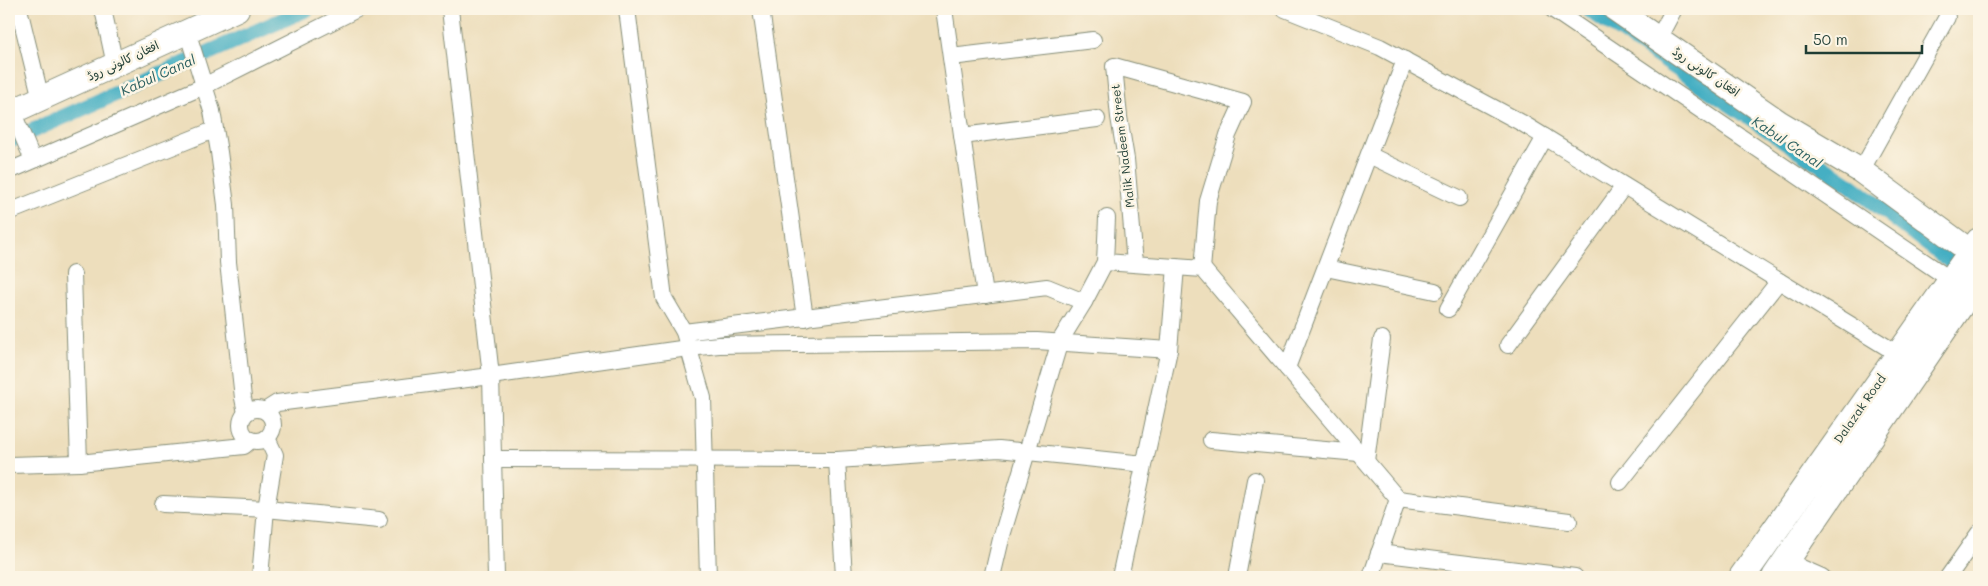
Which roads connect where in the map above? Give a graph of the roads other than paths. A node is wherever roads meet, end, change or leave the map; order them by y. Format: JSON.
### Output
{"nodes":[{"id":1,"x":19,"y":9,"type":"edge"},
{"id":2,"x":103,"y":9,"type":"edge"},
{"id":3,"x":237,"y":9,"type":"edge"},
{"id":4,"x":357,"y":9,"type":"edge"},
{"id":5,"x":450,"y":9,"type":"edge"},
{"id":6,"x":628,"y":9,"type":"edge"},
{"id":7,"x":761,"y":9,"type":"edge"},
{"id":8,"x":944,"y":9,"type":"edge"},
{"id":9,"x":1285,"y":9,"type":"edge"},
{"id":10,"x":1552,"y":9,"type":"edge"},
{"id":11,"x":1615,"y":9,"type":"edge"},
{"id":12,"x":1674,"y":9,"type":"edge"},
{"id":13,"x":1947,"y":17,"type":"dead end"},
{"id":14,"x":190,"y":37,"type":"junction"},
{"id":15,"x":1658,"y":39,"type":"junction"},
{"id":16,"x":1092,"y":40,"type":"dead end"},
{"id":17,"x":951,"y":57,"type":"junction"},
{"id":18,"x":1405,"y":60,"type":"junction"},
{"id":19,"x":114,"y":65,"type":"junction"},
{"id":20,"x":203,"y":83,"type":"junction"},
{"id":21,"x":41,"y":98,"type":"junction"},
{"id":22,"x":10,"y":112,"type":"edge"},
{"id":23,"x":1097,"y":119,"type":"dead end"},
{"id":24,"x":214,"y":130,"type":"junction"},
{"id":25,"x":962,"y":136,"type":"junction"},
{"id":26,"x":1545,"y":138,"type":"junction"},
{"id":27,"x":1368,"y":155,"type":"junction"},
{"id":28,"x":33,"y":160,"type":"junction"},
{"id":29,"x":9,"y":171,"type":"edge"},
{"id":30,"x":1861,"y":171,"type":"junction"},
{"id":31,"x":1624,"y":186,"type":"junction"},
{"id":32,"x":1459,"y":198,"type":"dead end"},
{"id":33,"x":9,"y":212,"type":"edge"},
{"id":34,"x":1107,"y":218,"type":"dead end"},
{"id":35,"x":1105,"y":262,"type":"junction"},
{"id":36,"x":1135,"y":264,"type":"junction"},
{"id":37,"x":1176,"y":267,"type":"junction"},
{"id":38,"x":1326,"y":268,"type":"junction"},
{"id":39,"x":1202,"y":269,"type":"junction"},
{"id":40,"x":73,"y":274,"type":"dead end"},
{"id":41,"x":1969,"y":274,"type":"edge"},
{"id":42,"x":1779,"y":280,"type":"junction"},
{"id":43,"x":1434,"y":291,"type":"dead end"},
{"id":44,"x":985,"y":295,"type":"junction"},
{"id":45,"x":1084,"y":302,"type":"junction"},
{"id":46,"x":1448,"y":309,"type":"dead end"},
{"id":47,"x":805,"y":318,"type":"junction"},
{"id":48,"x":1382,"y":339,"type":"dead end"},
{"id":49,"x":686,"y":340,"type":"junction"},
{"id":50,"x":1060,"y":341,"type":"junction"},
{"id":51,"x":1508,"y":346,"type":"dead end"},
{"id":52,"x":1169,"y":350,"type":"junction"},
{"id":53,"x":1898,"y":354,"type":"junction"},
{"id":54,"x":1287,"y":368,"type":"junction"},
{"id":55,"x":491,"y":376,"type":"junction"},
{"id":56,"x":266,"y":410,"type":"junction"},
{"id":57,"x":246,"y":413,"type":"junction"},
{"id":58,"x":259,"y":439,"type":"junction"},
{"id":59,"x":1211,"y":440,"type":"dead end"},
{"id":60,"x":1027,"y":452,"type":"junction"},
{"id":61,"x":1363,"y":457,"type":"junction"},
{"id":62,"x":493,"y":459,"type":"junction"},
{"id":63,"x":704,"y":459,"type":"junction"},
{"id":64,"x":837,"y":460,"type":"junction"},
{"id":65,"x":79,"y":463,"type":"junction"},
{"id":66,"x":1144,"y":464,"type":"junction"},
{"id":67,"x":9,"y":465,"type":"edge"},
{"id":68,"x":1255,"y":480,"type":"dead end"},
{"id":69,"x":1620,"y":482,"type":"dead end"},
{"id":70,"x":1398,"y":499,"type":"junction"},
{"id":71,"x":163,"y":504,"type":"dead end"},
{"id":72,"x":266,"y":509,"type":"junction"},
{"id":73,"x":378,"y":520,"type":"dead end"},
{"id":74,"x":1569,"y":521,"type":"dead end"},
{"id":75,"x":1979,"y":533,"type":"edge"},
{"id":76,"x":1379,"y":553,"type":"junction"},
{"id":77,"x":1780,"y":569,"type":"edge"},
{"id":78,"x":260,"y":577,"type":"edge"},
{"id":79,"x":496,"y":577,"type":"edge"},
{"id":80,"x":708,"y":577,"type":"edge"},
{"id":81,"x":844,"y":577,"type":"edge"},
{"id":82,"x":992,"y":577,"type":"edge"},
{"id":83,"x":1120,"y":577,"type":"edge"},
{"id":84,"x":1237,"y":577,"type":"edge"},
{"id":85,"x":1371,"y":577,"type":"edge"},
{"id":86,"x":1575,"y":577,"type":"edge"},
{"id":87,"x":1742,"y":577,"type":"edge"},
{"id":88,"x":1822,"y":577,"type":"edge"},
{"id":89,"x":1948,"y":577,"type":"edge"}],
"edges":[{"from":1,"to":21,"type":"street"},
{"from":2,"to":19,"type":"street"},
{"from":3,"to":14,"type":"main road","name":"افغان کالونی روڈ"},
{"from":4,"to":20,"type":"street"},
{"from":5,"to":55,"type":"street"},
{"from":6,"to":49,"type":"street"},
{"from":7,"to":47,"type":"street"},
{"from":8,"to":17,"type":"street"},
{"from":9,"to":18,"type":"street"},
{"from":10,"to":41,"type":"street"},
{"from":11,"to":15,"type":"main road","name":"افغان کالونی روڈ"},
{"from":12,"to":15,"type":"street"},
{"from":13,"to":30,"type":"street"},
{"from":14,"to":19,"type":"main road","name":"افغان کالونی روڈ"},
{"from":14,"to":20,"type":"street"},
{"from":15,"to":30,"type":"main road","name":"افغان کالونی روڈ"},
{"from":16,"to":17,"type":"street"},
{"from":17,"to":25,"type":"street"},
{"from":18,"to":26,"type":"street"},
{"from":18,"to":27,"type":"street"},
{"from":19,"to":21,"type":"main road","name":"افغان کالونی روڈ"},
{"from":20,"to":24,"type":"street"},
{"from":20,"to":28,"type":"street"},
{"from":21,"to":22,"type":"main road","name":"افغان کالونی روڈ"},
{"from":22,"to":28,"type":"street"},
{"from":23,"to":25,"type":"street"},
{"from":24,"to":33,"type":"street"},
{"from":24,"to":57,"type":"street"},
{"from":25,"to":44,"type":"street"},
{"from":26,"to":31,"type":"street"},
{"from":26,"to":46,"type":"street"},
{"from":27,"to":32,"type":"street"},
{"from":27,"to":38,"type":"street"},
{"from":28,"to":29,"type":"street"},
{"from":30,"to":41,"type":"main road","name":"افغان کالونی روڈ"},
{"from":31,"to":42,"type":"street"},
{"from":31,"to":51,"type":"street"},
{"from":34,"to":35,"type":"street"},
{"from":35,"to":36,"type":"street"},
{"from":35,"to":45,"type":"street"},
{"from":36,"to":37,"type":"street"},
{"from":36,"to":39,"type":"street","name":"Malik Nadeem Street"},
{"from":37,"to":39,"type":"street"},
{"from":37,"to":52,"type":"street"},
{"from":38,"to":43,"type":"street"},
{"from":38,"to":54,"type":"street"},
{"from":39,"to":54,"type":"street"},
{"from":40,"to":65,"type":"street"},
{"from":41,"to":53,"type":"main road","name":"Dalazak Road"},
{"from":41,"to":77,"type":"main road","name":"Dalazak Road"},
{"from":42,"to":53,"type":"street"},
{"from":42,"to":69,"type":"street"},
{"from":44,"to":45,"type":"street"},
{"from":44,"to":47,"type":"street"},
{"from":45,"to":50,"type":"street"},
{"from":47,"to":49,"type":"street"},
{"from":48,"to":61,"type":"street"},
{"from":49,"to":50,"type":"street"},
{"from":49,"to":55,"type":"street"},
{"from":49,"to":63,"type":"street"},
{"from":50,"to":52,"type":"street"},
{"from":50,"to":60,"type":"street"},
{"from":52,"to":66,"type":"street"},
{"from":53,"to":87,"type":"main road","name":"Dalazak Road"},
{"from":54,"to":61,"type":"street"},
{"from":55,"to":56,"type":"street"},
{"from":55,"to":62,"type":"street"},
{"from":56,"to":57,"type":"street"},
{"from":56,"to":58,"type":"street"},
{"from":57,"to":58,"type":"street"},
{"from":58,"to":65,"type":"street"},
{"from":58,"to":72,"type":"street"},
{"from":59,"to":61,"type":"street"},
{"from":60,"to":64,"type":"street"},
{"from":60,"to":66,"type":"street"},
{"from":60,"to":82,"type":"street"},
{"from":61,"to":70,"type":"street"},
{"from":62,"to":63,"type":"street"},
{"from":62,"to":79,"type":"street"},
{"from":63,"to":64,"type":"street"},
{"from":63,"to":80,"type":"street"},
{"from":64,"to":81,"type":"street"},
{"from":65,"to":67,"type":"street"},
{"from":66,"to":83,"type":"street"},
{"from":68,"to":84,"type":"street"},
{"from":70,"to":74,"type":"street"},
{"from":70,"to":76,"type":"street"},
{"from":71,"to":72,"type":"street"},
{"from":72,"to":73,"type":"street"},
{"from":72,"to":78,"type":"street"},
{"from":75,"to":89,"type":"street"},
{"from":76,"to":85,"type":"street"},
{"from":76,"to":86,"type":"street"},
{"from":77,"to":88,"type":"street"}]}
